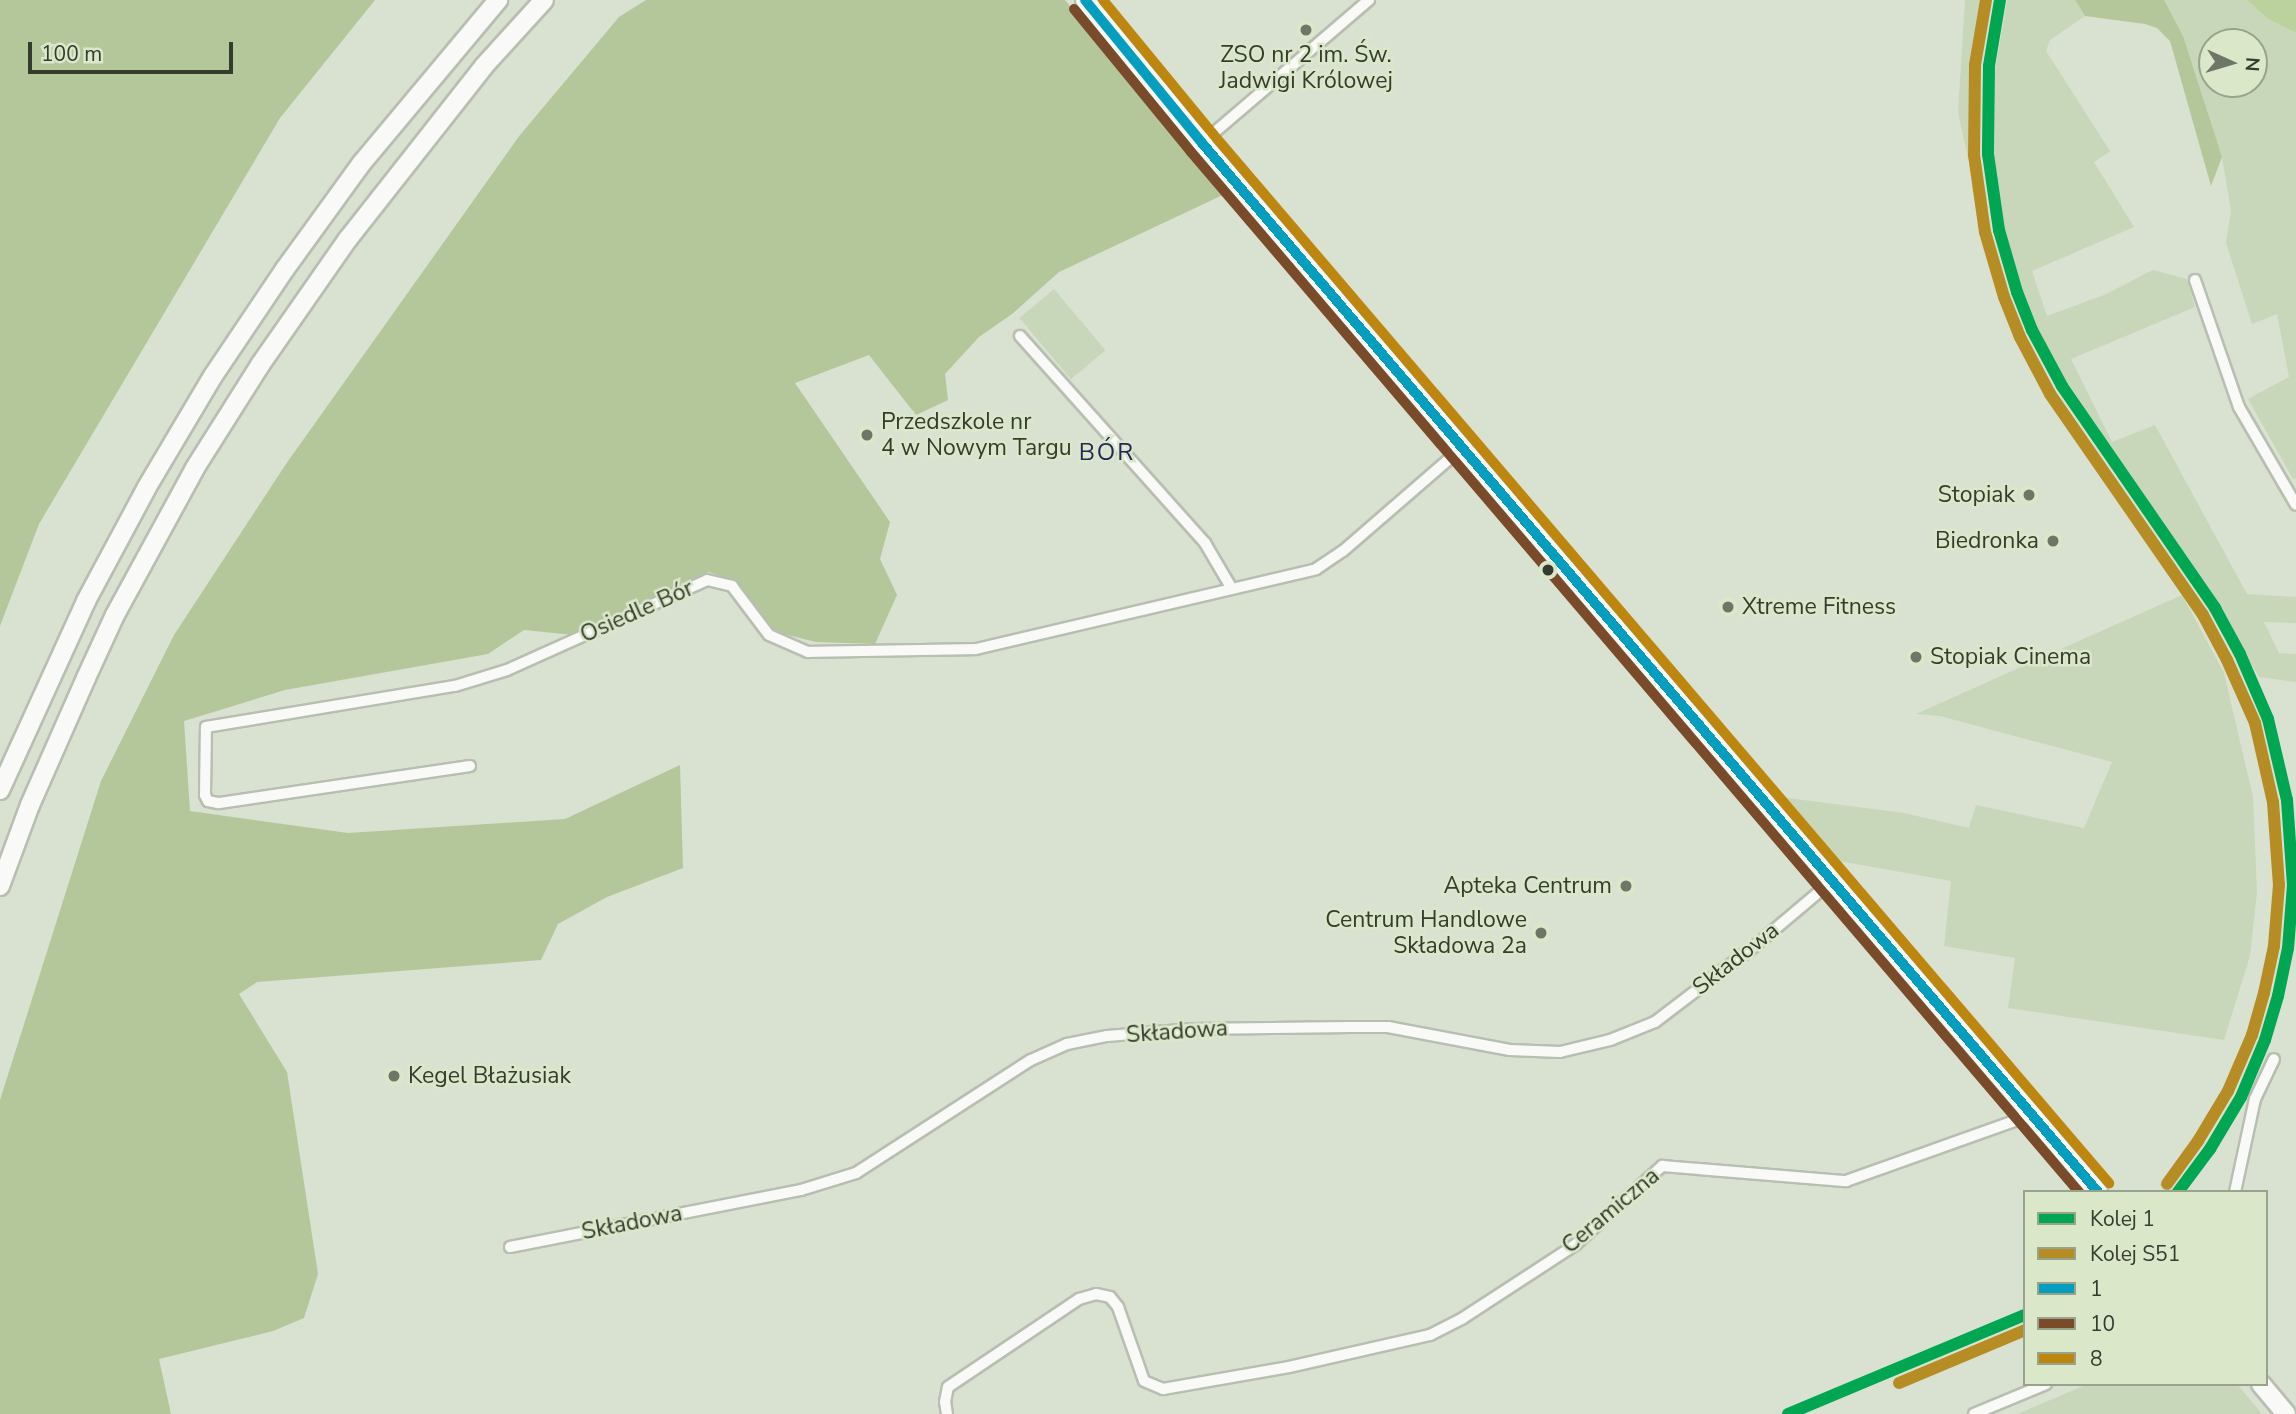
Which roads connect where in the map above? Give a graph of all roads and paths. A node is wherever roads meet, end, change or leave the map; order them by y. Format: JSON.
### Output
{"nodes":[{"id":1,"x":498,"y":0,"type":"edge"},
{"id":2,"x":544,"y":0,"type":"edge"},
{"id":3,"x":1085,"y":0,"type":"edge"},
{"id":4,"x":1369,"y":0,"type":"edge"},
{"id":5,"x":1202,"y":143,"type":"junction"},
{"id":6,"x":2195,"y":280,"type":"dead end"},
{"id":7,"x":1020,"y":335,"type":"dead end"},
{"id":8,"x":1462,"y":447,"type":"junction"},
{"id":9,"x":2296,"y":505,"type":"edge"},
{"id":10,"x":1232,"y":589,"type":"junction"},
{"id":11,"x":470,"y":766,"type":"dead end"},
{"id":12,"x":0,"y":790,"type":"edge"},
{"id":13,"x":1832,"y":881,"type":"junction"},
{"id":14,"x":0,"y":886,"type":"edge"},
{"id":15,"x":2274,"y":1059,"type":"dead end"},
{"id":16,"x":2031,"y":1115,"type":"junction"},
{"id":17,"x":2096,"y":1190,"type":"edge"},
{"id":18,"x":2235,"y":1190,"type":"edge"},
{"id":19,"x":510,"y":1247,"type":"dead end"},
{"id":20,"x":2041,"y":1386,"type":"edge"},
{"id":21,"x":2263,"y":1386,"type":"edge"},
{"id":22,"x":947,"y":1414,"type":"edge"},
{"id":23,"x":1974,"y":1414,"type":"edge"},
{"id":24,"x":2286,"y":1414,"type":"edge"}],
"edges":[{"from":1,"to":12,"type":"main road"},
{"from":2,"to":14,"type":"main road"},
{"from":3,"to":5,"type":"main road"},
{"from":4,"to":5,"type":"street"},
{"from":5,"to":8,"type":"main road"},
{"from":6,"to":9,"type":"street"},
{"from":7,"to":10,"type":"street"},
{"from":8,"to":10,"type":"street","name":"Osiedle Bór"},
{"from":8,"to":13,"type":"main road"},
{"from":10,"to":11,"type":"street","name":"Osiedle Bór"},
{"from":13,"to":16,"type":"main road"},
{"from":13,"to":19,"type":"street","name":"Składowa"},
{"from":15,"to":18,"type":"street"},
{"from":16,"to":17,"type":"main road"},
{"from":16,"to":22,"type":"street","name":"Ceramiczna"},
{"from":20,"to":23,"type":"street"},
{"from":21,"to":24,"type":"main road"}]}
